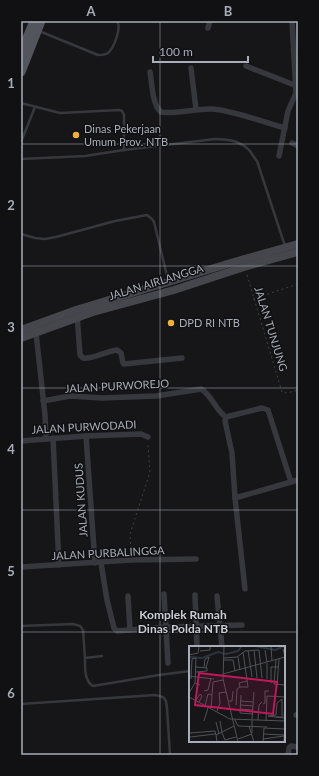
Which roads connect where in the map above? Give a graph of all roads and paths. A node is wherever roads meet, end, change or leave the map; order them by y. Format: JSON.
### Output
{"nodes":[{"id":1,"x":34,"y":21,"type":"edge"},
{"id":2,"x":41,"y":21,"type":"edge"},
{"id":3,"x":117,"y":21,"type":"edge"},
{"id":4,"x":210,"y":21,"type":"edge"},
{"id":5,"x":292,"y":21,"type":"edge"},
{"id":6,"x":208,"y":28,"type":"dead end"},
{"id":7,"x":38,"y":30,"type":"junction"},
{"id":8,"x":21,"y":50,"type":"edge"},
{"id":9,"x":246,"y":66,"type":"dead end"},
{"id":10,"x":191,"y":68,"type":"dead end"},
{"id":11,"x":21,"y":72,"type":"edge"},
{"id":12,"x":150,"y":72,"type":"dead end"},
{"id":13,"x":297,"y":86,"type":"edge"},
{"id":14,"x":21,"y":103,"type":"edge"},
{"id":15,"x":35,"y":107,"type":"junction"},
{"id":16,"x":196,"y":109,"type":"junction"},
{"id":17,"x":285,"y":128,"type":"junction"},
{"id":18,"x":21,"y":142,"type":"edge"},
{"id":19,"x":124,"y":150,"type":"junction"},
{"id":20,"x":279,"y":156,"type":"dead end"},
{"id":21,"x":21,"y":159,"type":"edge"},
{"id":22,"x":21,"y":234,"type":"edge"},
{"id":23,"x":298,"y":244,"type":"edge"},
{"id":24,"x":285,"y":247,"type":"junction"},
{"id":25,"x":298,"y":252,"type":"edge"},
{"id":26,"x":238,"y":266,"type":"junction"},
{"id":27,"x":168,"y":283,"type":"junction"},
{"id":28,"x":298,"y":284,"type":"edge"},
{"id":29,"x":253,"y":300,"type":"junction"},
{"id":30,"x":77,"y":314,"type":"junction"},
{"id":31,"x":21,"y":330,"type":"edge"},
{"id":32,"x":36,"y":333,"type":"junction"},
{"id":33,"x":21,"y":338,"type":"edge"},
{"id":34,"x":182,"y":358,"type":"dead end"},
{"id":35,"x":298,"y":390,"type":"edge"},
{"id":36,"x":43,"y":401,"type":"junction"},
{"id":37,"x":225,"y":419,"type":"junction"},
{"id":38,"x":86,"y":436,"type":"junction"},
{"id":39,"x":148,"y":437,"type":"joint"},
{"id":40,"x":46,"y":438,"type":"junction"},
{"id":41,"x":53,"y":438,"type":"junction"},
{"id":42,"x":21,"y":441,"type":"edge"},
{"id":43,"x":298,"y":480,"type":"edge"},
{"id":44,"x":291,"y":482,"type":"junction"},
{"id":45,"x":235,"y":498,"type":"junction"},
{"id":46,"x":131,"y":560,"type":"junction"},
{"id":47,"x":196,"y":560,"type":"dead end"},
{"id":48,"x":98,"y":563,"type":"junction"},
{"id":49,"x":59,"y":565,"type":"junction"},
{"id":50,"x":21,"y":567,"type":"edge"},
{"id":51,"x":245,"y":589,"type":"dead end"},
{"id":52,"x":164,"y":594,"type":"dead end"},
{"id":53,"x":195,"y":595,"type":"dead end"},
{"id":54,"x":128,"y":596,"type":"dead end"},
{"id":55,"x":217,"y":596,"type":"dead end"},
{"id":56,"x":242,"y":625,"type":"dead end"},
{"id":57,"x":21,"y":626,"type":"edge"},
{"id":58,"x":221,"y":626,"type":"junction"},
{"id":59,"x":166,"y":627,"type":"junction"},
{"id":60,"x":197,"y":627,"type":"junction"},
{"id":61,"x":130,"y":630,"type":"junction"},
{"id":62,"x":197,"y":646,"type":"edge"},
{"id":63,"x":222,"y":646,"type":"edge"},
{"id":64,"x":102,"y":656,"type":"dead end"},
{"id":65,"x":85,"y":658,"type":"junction"},
{"id":66,"x":168,"y":663,"type":"dead end"},
{"id":67,"x":189,"y":671,"type":"edge"},
{"id":68,"x":21,"y":704,"type":"edge"},
{"id":69,"x":298,"y":747,"type":"edge"},
{"id":70,"x":288,"y":754,"type":"edge"},
{"id":71,"x":170,"y":755,"type":"edge"}],
"edges":[{"from":1,"to":8,"type":"main road"},
{"from":2,"to":7,"type":"main road"},
{"from":3,"to":7,"type":"lane"},
{"from":4,"to":6,"type":"street"},
{"from":5,"to":13,"type":"street"},
{"from":7,"to":11,"type":"main road"},
{"from":9,"to":13,"type":"street"},
{"from":10,"to":16,"type":"street"},
{"from":12,"to":16,"type":"street"},
{"from":13,"to":17,"type":"street"},
{"from":14,"to":15,"type":"lane"},
{"from":15,"to":18,"type":"lane"},
{"from":15,"to":19,"type":"lane"},
{"from":16,"to":17,"type":"street"},
{"from":17,"to":20,"type":"street"},
{"from":19,"to":21,"type":"lane"},
{"from":19,"to":24,"type":"lane"},
{"from":22,"to":27,"type":"lane"},
{"from":23,"to":24,"type":"main road","name":"JALAN AIRLANGGA"},
{"from":24,"to":26,"type":"main road","name":"JALAN AIRLANGGA"},
{"from":25,"to":26,"type":"main road","name":"JALAN AIRLANGGA"},
{"from":26,"to":27,"type":"main road","name":"JALAN AIRLANGGA"},
{"from":26,"to":29,"type":"path","name":"JALAN TUNJUNG"},
{"from":26,"to":30,"type":"main road","name":"JALAN AIRLANGGA"},
{"from":27,"to":30,"type":"main road","name":"JALAN AIRLANGGA"},
{"from":28,"to":29,"type":"path"},
{"from":29,"to":35,"type":"path","name":"JALAN TUNJUNG"},
{"from":30,"to":31,"type":"main road","name":"JALAN AIRLANGGA"},
{"from":30,"to":32,"type":"main road","name":"JALAN AIRLANGGA"},
{"from":30,"to":34,"type":"street"},
{"from":32,"to":33,"type":"main road","name":"JALAN AIRLANGGA"},
{"from":32,"to":36,"type":"street"},
{"from":36,"to":37,"type":"street","name":"JALAN PURWOREJO"},
{"from":36,"to":40,"type":"street"},
{"from":37,"to":44,"type":"street"},
{"from":37,"to":45,"type":"street"},
{"from":38,"to":39,"type":"street","name":"JALAN PURWODADI"},
{"from":38,"to":41,"type":"street","name":"JALAN PURWODADI"},
{"from":38,"to":48,"type":"street","name":"JALAN KUDUS"},
{"from":39,"to":46,"type":"path"},
{"from":40,"to":41,"type":"street","name":"JALAN PURWODADI"},
{"from":40,"to":42,"type":"street","name":"JALAN PURWODADI"},
{"from":41,"to":49,"type":"street"},
{"from":43,"to":44,"type":"street"},
{"from":44,"to":45,"type":"street"},
{"from":45,"to":51,"type":"street"},
{"from":46,"to":47,"type":"street","name":"JALAN PURBALINGGA"},
{"from":46,"to":48,"type":"street","name":"JALAN PURBALINGGA"},
{"from":48,"to":49,"type":"street","name":"JALAN PURBALINGGA"},
{"from":48,"to":61,"type":"street","name":"JALAN KUDUS"},
{"from":49,"to":50,"type":"street","name":"JALAN PURBALINGGA"},
{"from":52,"to":59,"type":"street"},
{"from":53,"to":60,"type":"street"},
{"from":54,"to":61,"type":"street"},
{"from":55,"to":58,"type":"street"},
{"from":56,"to":58,"type":"street"},
{"from":57,"to":65,"type":"lane"},
{"from":58,"to":60,"type":"street"},
{"from":58,"to":63,"type":"street"},
{"from":59,"to":60,"type":"street"},
{"from":59,"to":61,"type":"street"},
{"from":59,"to":66,"type":"street"},
{"from":60,"to":62,"type":"street"},
{"from":64,"to":65,"type":"lane"},
{"from":65,"to":67,"type":"lane"},
{"from":68,"to":71,"type":"lane"},
{"from":69,"to":70,"type":"street"}]}
